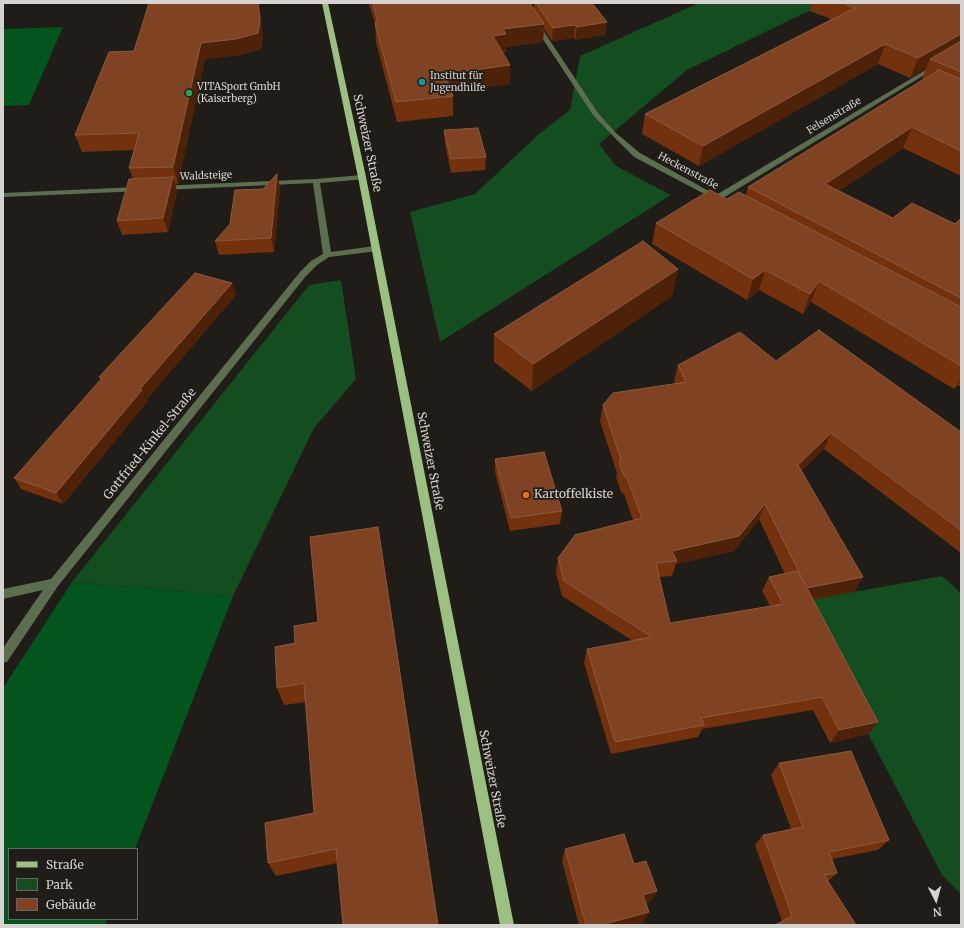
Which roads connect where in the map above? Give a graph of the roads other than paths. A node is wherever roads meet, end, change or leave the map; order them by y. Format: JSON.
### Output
{"nodes":[{"id":1,"x":325,"y":3,"type":"edge"},
{"id":2,"x":522,"y":3,"type":"edge"},
{"id":3,"x":941,"y":63,"type":"edge"},
{"id":4,"x":362,"y":177,"type":"junction"},
{"id":5,"x":316,"y":181,"type":"junction"},
{"id":6,"x":3,"y":196,"type":"edge"},
{"id":7,"x":720,"y":200,"type":"joint"},
{"id":8,"x":375,"y":248,"type":"junction"},
{"id":9,"x":327,"y":255,"type":"junction"},
{"id":10,"x":54,"y":583,"type":"junction"},
{"id":11,"x":3,"y":594,"type":"edge"},
{"id":12,"x":3,"y":658,"type":"edge"},
{"id":13,"x":507,"y":925,"type":"edge"}],
"edges":[{"from":1,"to":4,"type":"main road","name":"Schweizer Straße"},
{"from":2,"to":7,"type":"street","name":"Heckenstraße"},
{"from":3,"to":7,"type":"street","name":"Felsenstraße"},
{"from":4,"to":5,"type":"street","name":"Waldsteige"},
{"from":4,"to":8,"type":"main road","name":"Schweizer Straße"},
{"from":5,"to":6,"type":"street","name":"Waldsteige"},
{"from":5,"to":9,"type":"street"},
{"from":8,"to":9,"type":"street","name":"Gottfried-Kinkel-Straße"},
{"from":8,"to":13,"type":"main road","name":"Schweizer Straße"},
{"from":9,"to":10,"type":"street","name":"Gottfried-Kinkel-Straße"},
{"from":10,"to":11,"type":"street"},
{"from":10,"to":12,"type":"street","name":"Gottfried-Kinkel-Straße"}]}
